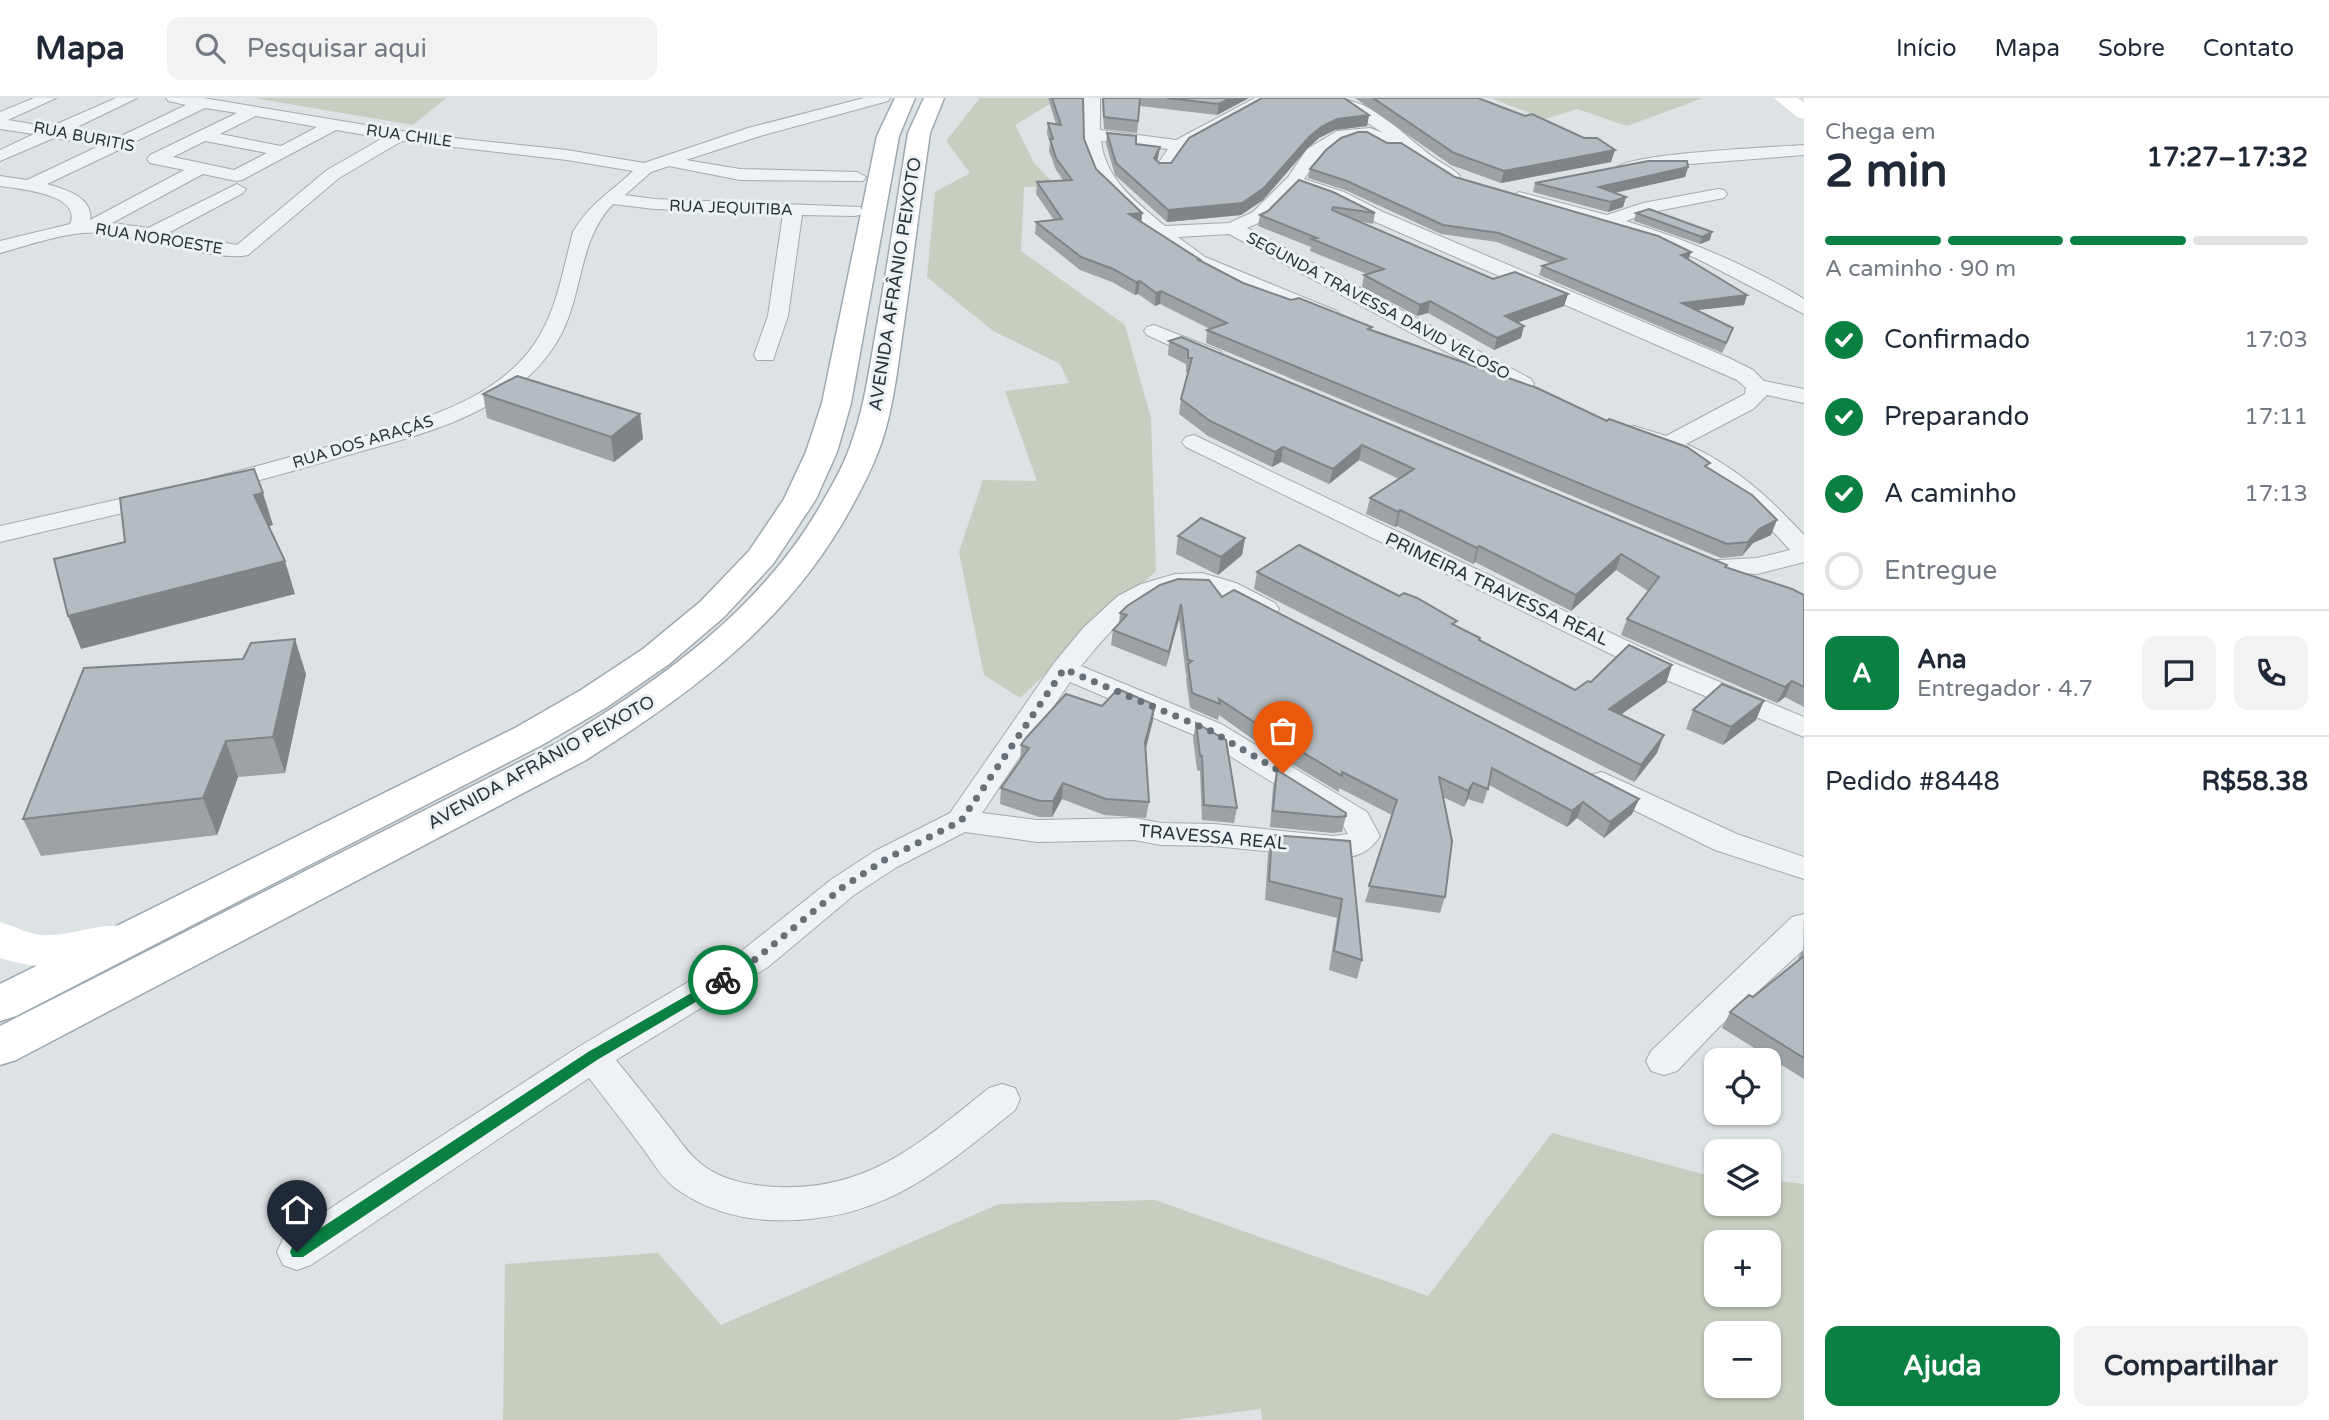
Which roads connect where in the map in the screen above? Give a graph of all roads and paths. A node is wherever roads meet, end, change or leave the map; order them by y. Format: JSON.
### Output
{"nodes":[{"id":1,"x":48,"y":98,"type":"edge"},
{"id":2,"x":129,"y":98,"type":"edge"},
{"id":3,"x":174,"y":98,"type":"edge"},
{"id":4,"x":882,"y":98,"type":"edge"},
{"id":5,"x":905,"y":98,"type":"edge"},
{"id":6,"x":934,"y":98,"type":"edge"},
{"id":7,"x":1092,"y":98,"type":"edge"},
{"id":8,"x":1267,"y":98,"type":"edge"},
{"id":9,"x":1338,"y":98,"type":"edge"},
{"id":10,"x":1784,"y":98,"type":"edge"},
{"id":11,"x":203,"y":103,"type":"junction"},
{"id":12,"x":252,"y":112,"type":"junction"},
{"id":13,"x":1804,"y":113,"type":"edge"},
{"id":14,"x":0,"y":118,"type":"edge"},
{"id":15,"x":0,"y":124,"type":"edge"},
{"id":16,"x":333,"y":125,"type":"junction"},
{"id":17,"x":56,"y":132,"type":"junction"},
{"id":18,"x":400,"y":135,"type":"junction"},
{"id":19,"x":1093,"y":135,"type":"junction"},
{"id":20,"x":203,"y":136,"type":"junction"},
{"id":21,"x":118,"y":143,"type":"junction"},
{"id":22,"x":1179,"y":145,"type":"junction"},
{"id":23,"x":1804,"y":150,"type":"edge"},
{"id":24,"x":282,"y":151,"type":"junction"},
{"id":25,"x":0,"y":156,"type":"edge"},
{"id":26,"x":162,"y":156,"type":"junction"},
{"id":27,"x":671,"y":161,"type":"junction"},
{"id":28,"x":645,"y":168,"type":"junction"},
{"id":29,"x":1164,"y":168,"type":"edge"},
{"id":30,"x":200,"y":169,"type":"junction"},
{"id":31,"x":1439,"y":170,"type":"junction"},
{"id":32,"x":1603,"y":172,"type":"edge"},
{"id":33,"x":857,"y":177,"type":"dead end"},
{"id":34,"x":0,"y":181,"type":"edge"},
{"id":35,"x":1294,"y":181,"type":"junction"},
{"id":36,"x":236,"y":182,"type":"junction"},
{"id":37,"x":1469,"y":183,"type":"edge"},
{"id":38,"x":1537,"y":184,"type":"edge"},
{"id":39,"x":29,"y":186,"type":"junction"},
{"id":40,"x":1718,"y":194,"type":"dead end"},
{"id":41,"x":609,"y":198,"type":"junction"},
{"id":42,"x":793,"y":211,"type":"junction"},
{"id":43,"x":854,"y":211,"type":"dead end"},
{"id":44,"x":1609,"y":221,"type":"junction"},
{"id":45,"x":84,"y":228,"type":"junction"},
{"id":46,"x":1232,"y":228,"type":"junction"},
{"id":47,"x":1163,"y":232,"type":"junction"},
{"id":48,"x":150,"y":235,"type":"junction"},
{"id":49,"x":1,"y":246,"type":"edge"},
{"id":50,"x":1804,"y":308,"type":"edge"},
{"id":51,"x":1351,"y":323,"type":"edge"},
{"id":52,"x":1154,"y":331,"type":"dead end"},
{"id":53,"x":1403,"y":343,"type":"edge"},
{"id":54,"x":765,"y":355,"type":"dead end"},
{"id":55,"x":1230,"y":364,"type":"edge"},
{"id":56,"x":1523,"y":384,"type":"junction"},
{"id":57,"x":1757,"y":386,"type":"junction"},
{"id":58,"x":1546,"y":394,"type":"edge"},
{"id":59,"x":1804,"y":396,"type":"edge"},
{"id":60,"x":1618,"y":426,"type":"edge"},
{"id":61,"x":1657,"y":441,"type":"junction"},
{"id":62,"x":1194,"y":442,"type":"dead end"},
{"id":63,"x":0,"y":534,"type":"edge"},
{"id":64,"x":1804,"y":552,"type":"edge"},
{"id":65,"x":1686,"y":556,"type":"edge"},
{"id":66,"x":1710,"y":566,"type":"junction"},
{"id":67,"x":1769,"y":587,"type":"edge"},
{"id":68,"x":1297,"y":625,"type":"edge"},
{"id":69,"x":1064,"y":669,"type":"junction"},
{"id":70,"x":1804,"y":728,"type":"edge"},
{"id":71,"x":1582,"y":772,"type":"edge"},
{"id":72,"x":961,"y":821,"type":"junction"},
{"id":73,"x":1804,"y":868,"type":"edge"},
{"id":74,"x":1804,"y":926,"type":"edge"},
{"id":75,"x":0,"y":937,"type":"edge"},
{"id":76,"x":132,"y":937,"type":"junction"},
{"id":77,"x":0,"y":1004,"type":"edge"},
{"id":78,"x":0,"y":1047,"type":"edge"},
{"id":79,"x":593,"y":1056,"type":"junction"},
{"id":80,"x":1664,"y":1061,"type":"dead end"},
{"id":81,"x":1002,"y":1099,"type":"dead end"},
{"id":82,"x":297,"y":1252,"type":"dead end"}],
"edges":[{"from":1,"to":14,"type":"street"},
{"from":2,"to":17,"type":"street"},
{"from":3,"to":11,"type":"street","name":"RUA CHILE"},
{"from":4,"to":27,"type":"street","name":"RUA DOS ARAÇÁS"},
{"from":5,"to":76,"type":"main road","name":"AVENIDA AFRÂNIO PEIXOTO"},
{"from":6,"to":78,"type":"main road","name":"AVENIDA AFRÂNIO PEIXOTO"},
{"from":7,"to":19,"type":"street"},
{"from":8,"to":22,"type":"street"},
{"from":9,"to":31,"type":"street"},
{"from":10,"to":13,"type":"main road"},
{"from":11,"to":12,"type":"street","name":"RUA CHILE"},
{"from":11,"to":21,"type":"street"},
{"from":12,"to":16,"type":"street","name":"RUA CHILE"},
{"from":12,"to":20,"type":"street"},
{"from":15,"to":17,"type":"street","name":"RUA BURITIS"},
{"from":16,"to":18,"type":"street","name":"RUA CHILE"},
{"from":16,"to":24,"type":"street"},
{"from":17,"to":21,"type":"street","name":"RUA BURITIS"},
{"from":17,"to":25,"type":"street"},
{"from":18,"to":28,"type":"street","name":"RUA CHILE"},
{"from":18,"to":48,"type":"street","name":"RUA NOROESTE"},
{"from":19,"to":22,"type":"street"},
{"from":19,"to":47,"type":"street"},
{"from":20,"to":24,"type":"street"},
{"from":20,"to":26,"type":"street"},
{"from":21,"to":26,"type":"street","name":"RUA BURITIS"},
{"from":21,"to":39,"type":"street"},
{"from":22,"to":29,"type":"street"},
{"from":23,"to":32,"type":"street"},
{"from":24,"to":36,"type":"street"},
{"from":26,"to":30,"type":"street","name":"RUA BURITIS"},
{"from":27,"to":28,"type":"street","name":"RUA DOS ARAÇÁS"},
{"from":27,"to":33,"type":"street"},
{"from":28,"to":41,"type":"street","name":"RUA DOS ARAÇÁS"},
{"from":30,"to":36,"type":"street","name":"RUA BURITIS"},
{"from":30,"to":45,"type":"street"},
{"from":31,"to":35,"type":"street"},
{"from":31,"to":37,"type":"street"},
{"from":34,"to":39,"type":"street"},
{"from":35,"to":46,"type":"street"},
{"from":35,"to":57,"type":"street"},
{"from":36,"to":48,"type":"street"},
{"from":38,"to":44,"type":"street"},
{"from":39,"to":45,"type":"street"},
{"from":40,"to":44,"type":"street"},
{"from":41,"to":42,"type":"street","name":"RUA JEQUITIBA"},
{"from":41,"to":63,"type":"street","name":"RUA DOS ARAÇÁS"},
{"from":42,"to":43,"type":"street","name":"RUA JEQUITIBA"},
{"from":42,"to":54,"type":"street"},
{"from":44,"to":50,"type":"street"},
{"from":45,"to":48,"type":"street","name":"RUA NOROESTE"},
{"from":45,"to":49,"type":"street"},
{"from":46,"to":47,"type":"street"},
{"from":46,"to":56,"type":"street","name":"SEGUNDA TRAVESSA DAVID VELOSO"},
{"from":47,"to":51,"type":"street"},
{"from":52,"to":55,"type":"street"},
{"from":53,"to":56,"type":"street"},
{"from":56,"to":58,"type":"street"},
{"from":57,"to":59,"type":"street"},
{"from":57,"to":61,"type":"street"},
{"from":60,"to":61,"type":"street"},
{"from":61,"to":64,"type":"street"},
{"from":62,"to":70,"type":"street","name":"PRIMEIRA TRAVESSA REAL"},
{"from":64,"to":66,"type":"street"},
{"from":65,"to":66,"type":"street"},
{"from":66,"to":67,"type":"street"},
{"from":68,"to":69,"type":"street"},
{"from":69,"to":72,"type":"street"},
{"from":69,"to":72,"type":"street","name":"TRAVESSA REAL"},
{"from":71,"to":73,"type":"street"},
{"from":72,"to":79,"type":"street"},
{"from":74,"to":80,"type":"street"},
{"from":75,"to":76,"type":"main road"},
{"from":76,"to":77,"type":"main road","name":"AVENIDA AFRÂNIO PEIXOTO"},
{"from":79,"to":81,"type":"street"},
{"from":79,"to":82,"type":"street"}]}
